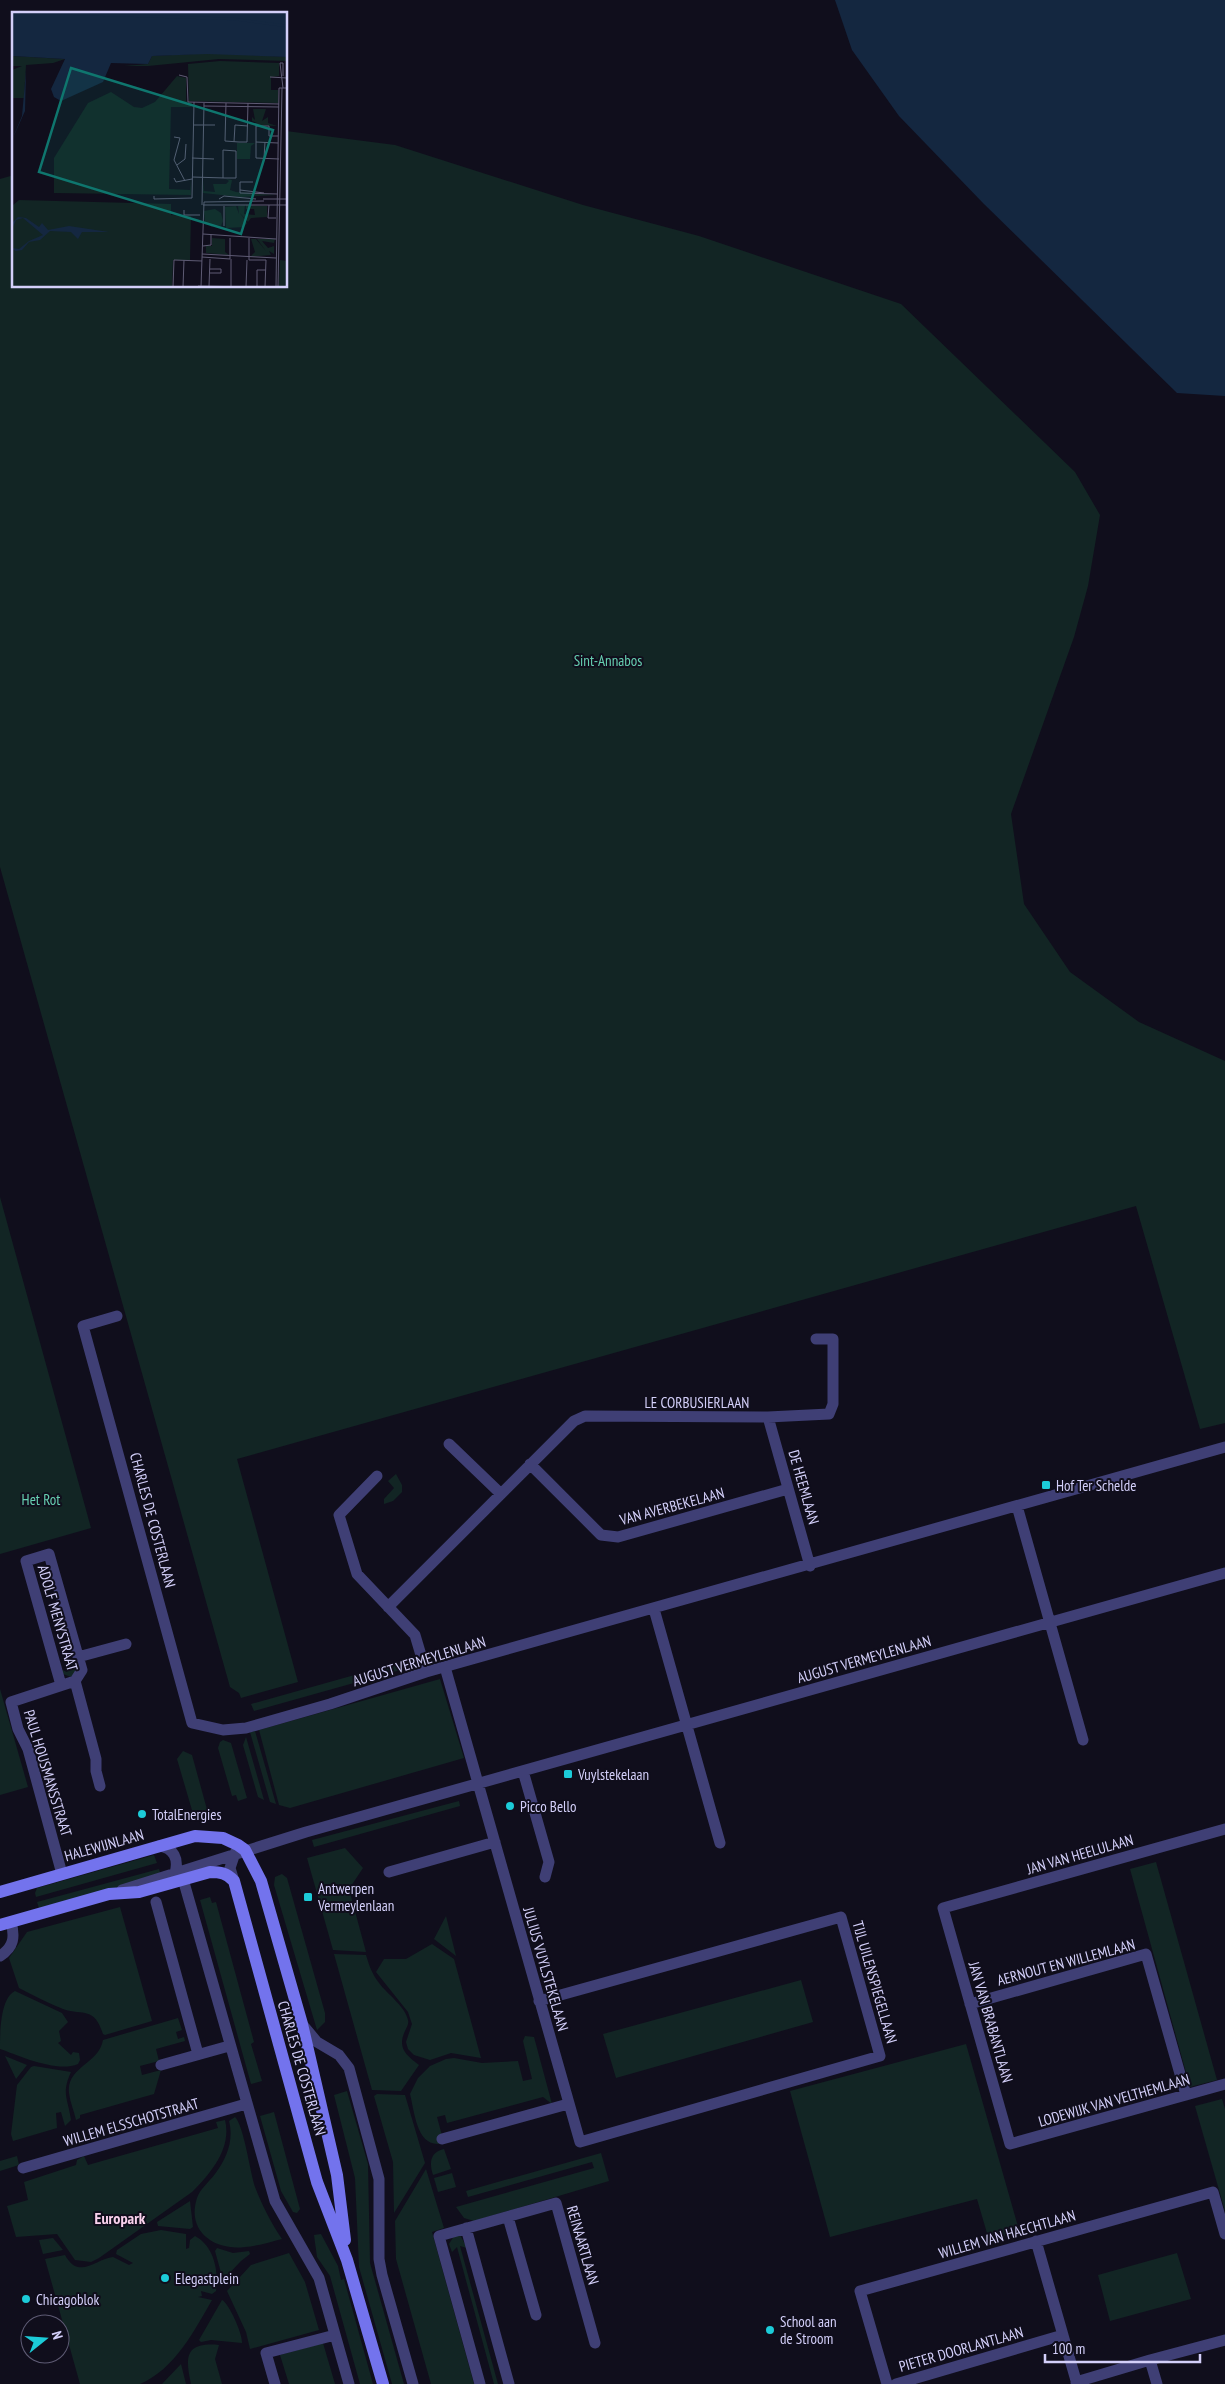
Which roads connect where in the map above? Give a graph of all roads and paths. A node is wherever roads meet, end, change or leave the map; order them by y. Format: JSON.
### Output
{"nodes":[{"id":1,"x":117,"y":1316,"type":"dead end"},
{"id":2,"x":816,"y":1339,"type":"dead end"},
{"id":3,"x":768,"y":1417,"type":"junction"},
{"id":4,"x":448,"y":1444,"type":"dead end"},
{"id":5,"x":1225,"y":1447,"type":"edge"},
{"id":6,"x":530,"y":1464,"type":"junction"},
{"id":7,"x":377,"y":1476,"type":"dead end"},
{"id":8,"x":788,"y":1489,"type":"junction"},
{"id":9,"x":501,"y":1494,"type":"junction"},
{"id":10,"x":1017,"y":1506,"type":"junction"},
{"id":11,"x":810,"y":1566,"type":"junction"},
{"id":12,"x":1225,"y":1573,"type":"edge"},
{"id":13,"x":388,"y":1607,"type":"junction"},
{"id":14,"x":654,"y":1609,"type":"junction"},
{"id":15,"x":1050,"y":1622,"type":"junction"},
{"id":16,"x":126,"y":1644,"type":"dead end"},
{"id":17,"x":78,"y":1658,"type":"junction"},
{"id":18,"x":445,"y":1667,"type":"junction"},
{"id":19,"x":426,"y":1672,"type":"junction"},
{"id":20,"x":75,"y":1681,"type":"junction"},
{"id":21,"x":61,"y":1685,"type":"junction"},
{"id":22,"x":192,"y":1723,"type":"joint"},
{"id":23,"x":687,"y":1724,"type":"junction"},
{"id":24,"x":1083,"y":1740,"type":"dead end"},
{"id":25,"x":523,"y":1771,"type":"junction"},
{"id":26,"x":478,"y":1783,"type":"junction"},
{"id":27,"x":100,"y":1786,"type":"dead end"},
{"id":28,"x":1225,"y":1829,"type":"edge"},
{"id":29,"x":495,"y":1842,"type":"junction"},
{"id":30,"x":720,"y":1843,"type":"dead end"},
{"id":31,"x":159,"y":1846,"type":"junction"},
{"id":32,"x":240,"y":1852,"type":"junction"},
{"id":33,"x":389,"y":1872,"type":"dead end"},
{"id":34,"x":62,"y":1874,"type":"junction"},
{"id":35,"x":179,"y":1876,"type":"junction"},
{"id":36,"x":545,"y":1877,"type":"dead end"},
{"id":37,"x":234,"y":1881,"type":"junction"},
{"id":38,"x":0,"y":1892,"type":"edge"},
{"id":39,"x":156,"y":1902,"type":"dead end"},
{"id":40,"x":943,"y":1908,"type":"joint"},
{"id":41,"x":6,"y":1924,"type":"edge"},
{"id":42,"x":0,"y":1956,"type":"edge"},
{"id":43,"x":539,"y":2001,"type":"junction"},
{"id":44,"x":970,"y":2004,"type":"junction"},
{"id":45,"x":302,"y":2024,"type":"junction"},
{"id":46,"x":230,"y":2046,"type":"junction"},
{"id":47,"x":198,"y":2054,"type":"junction"},
{"id":48,"x":160,"y":2065,"type":"dead end"},
{"id":49,"x":1225,"y":2084,"type":"edge"},
{"id":50,"x":1186,"y":2096,"type":"junction"},
{"id":51,"x":246,"y":2104,"type":"junction"},
{"id":52,"x":568,"y":2104,"type":"junction"},
{"id":53,"x":442,"y":2139,"type":"dead end"},
{"id":54,"x":580,"y":2142,"type":"joint"},
{"id":55,"x":1010,"y":2144,"type":"joint"},
{"id":56,"x":23,"y":2168,"type":"dead end"},
{"id":57,"x":508,"y":2217,"type":"junction"},
{"id":58,"x":466,"y":2228,"type":"junction"},
{"id":59,"x":1225,"y":2234,"type":"edge"},
{"id":60,"x":1036,"y":2241,"type":"junction"},
{"id":61,"x":347,"y":2260,"type":"junction"},
{"id":62,"x":536,"y":2315,"type":"dead end"},
{"id":63,"x":335,"y":2335,"type":"junction"},
{"id":64,"x":1063,"y":2335,"type":"junction"},
{"id":65,"x":1225,"y":2340,"type":"edge"},
{"id":66,"x":595,"y":2343,"type":"dead end"},
{"id":67,"x":1150,"y":2360,"type":"junction"},
{"id":68,"x":1105,"y":2379,"type":"edge"},
{"id":69,"x":1076,"y":2383,"type":"edge"},
{"id":70,"x":275,"y":2384,"type":"edge"},
{"id":71,"x":349,"y":2384,"type":"edge"},
{"id":72,"x":383,"y":2384,"type":"edge"},
{"id":73,"x":413,"y":2384,"type":"edge"},
{"id":74,"x":480,"y":2384,"type":"edge"},
{"id":75,"x":509,"y":2384,"type":"edge"},
{"id":76,"x":887,"y":2384,"type":"edge"},
{"id":77,"x":896,"y":2384,"type":"edge"},
{"id":78,"x":1156,"y":2384,"type":"edge"}],
"edges":[{"from":1,"to":22,"type":"street","name":"CHARLES DE COSTERLAAN"},
{"from":2,"to":3,"type":"street","name":"LE CORBUSIERLAAN"},
{"from":3,"to":6,"type":"street","name":"LE CORBUSIERLAAN"},
{"from":3,"to":8,"type":"street","name":"DE HEEMLAAN"},
{"from":4,"to":9,"type":"street"},
{"from":5,"to":10,"type":"street","name":"AUGUST VERMEYLENLAAN"},
{"from":6,"to":8,"type":"street","name":"VAN AVERBEKELAAN"},
{"from":6,"to":9,"type":"street","name":"LE CORBUSIERLAAN"},
{"from":7,"to":13,"type":"street"},
{"from":8,"to":11,"type":"street","name":"DE HEEMLAAN"},
{"from":9,"to":13,"type":"street","name":"LE CORBUSIERLAAN"},
{"from":10,"to":11,"type":"street","name":"AUGUST VERMEYLENLAAN"},
{"from":10,"to":15,"type":"street"},
{"from":11,"to":14,"type":"street","name":"AUGUST VERMEYLENLAAN"},
{"from":12,"to":15,"type":"street","name":"AUGUST VERMEYLENLAAN"},
{"from":13,"to":19,"type":"street"},
{"from":14,"to":18,"type":"street","name":"AUGUST VERMEYLENLAAN"},
{"from":14,"to":23,"type":"street"},
{"from":15,"to":23,"type":"street","name":"AUGUST VERMEYLENLAAN"},
{"from":15,"to":24,"type":"street"},
{"from":16,"to":17,"type":"street","name":"ADOLF MENYSTRAAT"},
{"from":17,"to":20,"type":"street","name":"ADOLF MENYSTRAAT"},
{"from":17,"to":21,"type":"street","name":"ADOLF MENYSTRAAT"},
{"from":18,"to":19,"type":"street","name":"AUGUST VERMEYLENLAAN"},
{"from":18,"to":26,"type":"street","name":"JULIUS VUYLSTEKELAAN"},
{"from":19,"to":22,"type":"street","name":"AUGUST VERMEYLENLAAN"},
{"from":20,"to":21,"type":"street","name":"ADOLF MENYSTRAAT"},
{"from":20,"to":27,"type":"street"},
{"from":21,"to":34,"type":"street","name":"PAUL HOUSMANSSTRAAT"},
{"from":23,"to":25,"type":"street","name":"AUGUST VERMEYLENLAAN"},
{"from":23,"to":30,"type":"street"},
{"from":25,"to":26,"type":"street","name":"AUGUST VERMEYLENLAAN"},
{"from":25,"to":36,"type":"street"},
{"from":26,"to":29,"type":"street","name":"JULIUS VUYLSTEKELAAN"},
{"from":26,"to":32,"type":"street","name":"AUGUST VERMEYLENLAAN"},
{"from":28,"to":40,"type":"street","name":"JAN VAN HEELULAAN"},
{"from":29,"to":33,"type":"street"},
{"from":29,"to":43,"type":"street","name":"JULIUS VUYLSTEKELAAN"},
{"from":31,"to":32,"type":"main road","name":"HALEWIJNLAAN"},
{"from":31,"to":34,"type":"main road","name":"HALEWIJNLAAN"},
{"from":31,"to":35,"type":"street"},
{"from":32,"to":35,"type":"street"},
{"from":32,"to":37,"type":"street","name":"CHARLES DE COSTERLAAN"},
{"from":32,"to":45,"type":"main road","name":"CHARLES DE COSTERLAAN"},
{"from":34,"to":38,"type":"main road","name":"HALEWIJNLAAN"},
{"from":35,"to":37,"type":"main road"},
{"from":35,"to":41,"type":"main road"},
{"from":35,"to":46,"type":"street"},
{"from":37,"to":61,"type":"main road","name":"CHARLES DE COSTERLAAN"},
{"from":39,"to":47,"type":"street"},
{"from":40,"to":44,"type":"street","name":"JAN VAN BRABANTLAAN"},
{"from":41,"to":42,"type":"street"},
{"from":43,"to":52,"type":"street","name":"JULIUS VUYLSTEKELAAN"},
{"from":43,"to":54,"type":"street","name":"TIJL UILENSPIEGELLAAN"},
{"from":44,"to":50,"type":"street","name":"AERNOUT EN WILLEMLAAN"},
{"from":44,"to":55,"type":"street","name":"JAN VAN BRABANTLAAN"},
{"from":45,"to":61,"type":"main road","name":"CHARLES DE COSTERLAAN"},
{"from":45,"to":73,"type":"street","name":"CHARLES DE COSTERLAAN"},
{"from":46,"to":47,"type":"street"},
{"from":46,"to":51,"type":"street"},
{"from":47,"to":48,"type":"street"},
{"from":49,"to":50,"type":"street","name":"LODEWIJK VAN VELTHEMLAAN"},
{"from":50,"to":55,"type":"street","name":"LODEWIJK VAN VELTHEMLAAN"},
{"from":51,"to":56,"type":"street","name":"WILLEM ELSSCHOTSTRAAT"},
{"from":51,"to":63,"type":"street"},
{"from":52,"to":53,"type":"street"},
{"from":52,"to":54,"type":"street","name":"JULIUS VUYLSTEKELAAN"},
{"from":57,"to":58,"type":"street","name":"REINAARTLAAN"},
{"from":57,"to":62,"type":"street"},
{"from":57,"to":66,"type":"street","name":"REINAARTLAAN"},
{"from":58,"to":74,"type":"street","name":"REINAARTLAAN"},
{"from":58,"to":75,"type":"street"},
{"from":59,"to":60,"type":"street","name":"WILLEM VAN HAECHTLAAN"},
{"from":60,"to":64,"type":"street"},
{"from":60,"to":76,"type":"street","name":"WILLEM VAN HAECHTLAAN"},
{"from":61,"to":72,"type":"main road","name":"CHARLES DE COSTERLAAN"},
{"from":63,"to":70,"type":"street"},
{"from":63,"to":71,"type":"street"},
{"from":64,"to":69,"type":"street"},
{"from":64,"to":77,"type":"street","name":"PIETER DOORLANTLAAN"},
{"from":65,"to":67,"type":"street"},
{"from":67,"to":68,"type":"street"},
{"from":67,"to":78,"type":"street"},
{"from":68,"to":69,"type":"street"}]}
